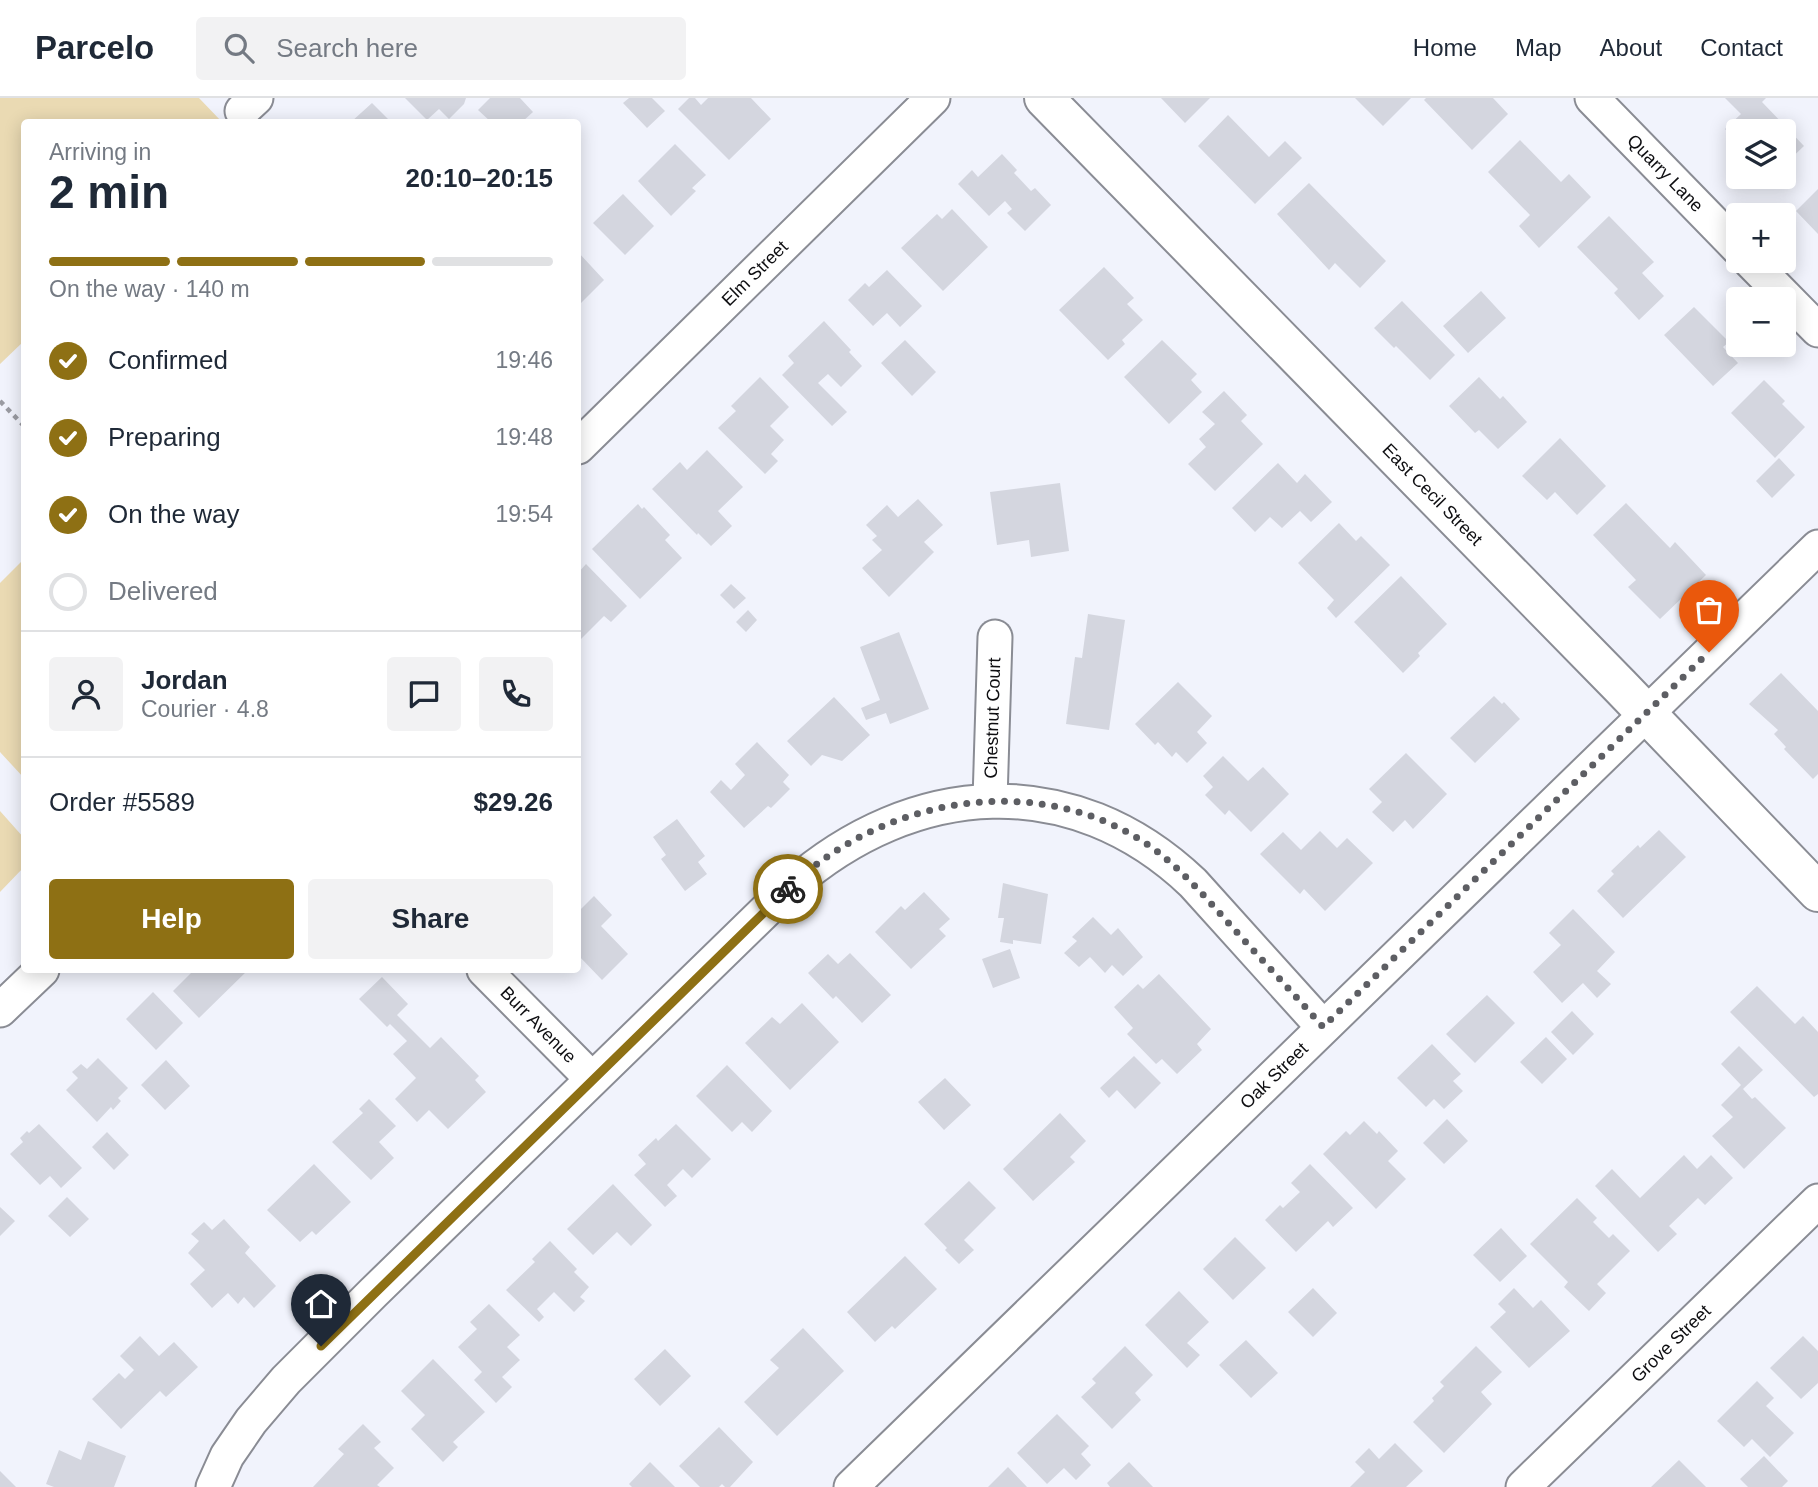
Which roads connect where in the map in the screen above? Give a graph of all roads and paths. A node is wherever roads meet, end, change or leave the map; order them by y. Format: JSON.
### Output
{"nodes":[{"id":1,"x":933,"y":98,"type":"edge"},
{"id":2,"x":1044,"y":98,"type":"edge"},
{"id":3,"x":1592,"y":98,"type":"edge"},
{"id":4,"x":1726,"y":236,"type":"edge"},
{"id":5,"x":1762,"y":273,"type":"edge"},
{"id":6,"x":1818,"y":330,"type":"edge"},
{"id":7,"x":0,"y":401,"type":"edge"},
{"id":8,"x":21,"y":423,"type":"edge"},
{"id":9,"x":581,"y":444,"type":"edge"},
{"id":10,"x":1818,"y":547,"type":"edge"},
{"id":11,"x":995,"y":637,"type":"dead end"},
{"id":12,"x":1646,"y":713,"type":"junction"},
{"id":13,"x":990,"y":800,"type":"junction"},
{"id":14,"x":1818,"y":892,"type":"edge"},
{"id":15,"x":39,"y":973,"type":"edge"},
{"id":16,"x":487,"y":973,"type":"edge"},
{"id":17,"x":0,"y":1010,"type":"edge"},
{"id":18,"x":1323,"y":1027,"type":"junction"},
{"id":19,"x":593,"y":1079,"type":"junction"},
{"id":20,"x":1818,"y":1200,"type":"edge"},
{"id":21,"x":213,"y":1487,"type":"edge"},
{"id":22,"x":851,"y":1487,"type":"edge"},
{"id":23,"x":1524,"y":1487,"type":"edge"}],
"edges":[{"from":1,"to":9,"type":"street","name":"Elm Street"},
{"from":2,"to":12,"type":"main road","name":"East Cecil Street"},
{"from":3,"to":4,"type":"street","name":"Quarry Lane"},
{"from":5,"to":6,"type":"street"},
{"from":7,"to":8,"type":"path"},
{"from":10,"to":12,"type":"street","name":"Oak Street"},
{"from":11,"to":13,"type":"street","name":"Chestnut Court"},
{"from":12,"to":14,"type":"main road","name":"East Cecil Street"},
{"from":12,"to":18,"type":"street","name":"Oak Street"},
{"from":13,"to":18,"type":"street"},
{"from":13,"to":19,"type":"street"},
{"from":15,"to":17,"type":"street"},
{"from":16,"to":19,"type":"street","name":"Burr Avenue"},
{"from":18,"to":22,"type":"street","name":"Oak Street"},
{"from":19,"to":21,"type":"street"},
{"from":20,"to":23,"type":"street","name":"Grove Street"}]}
